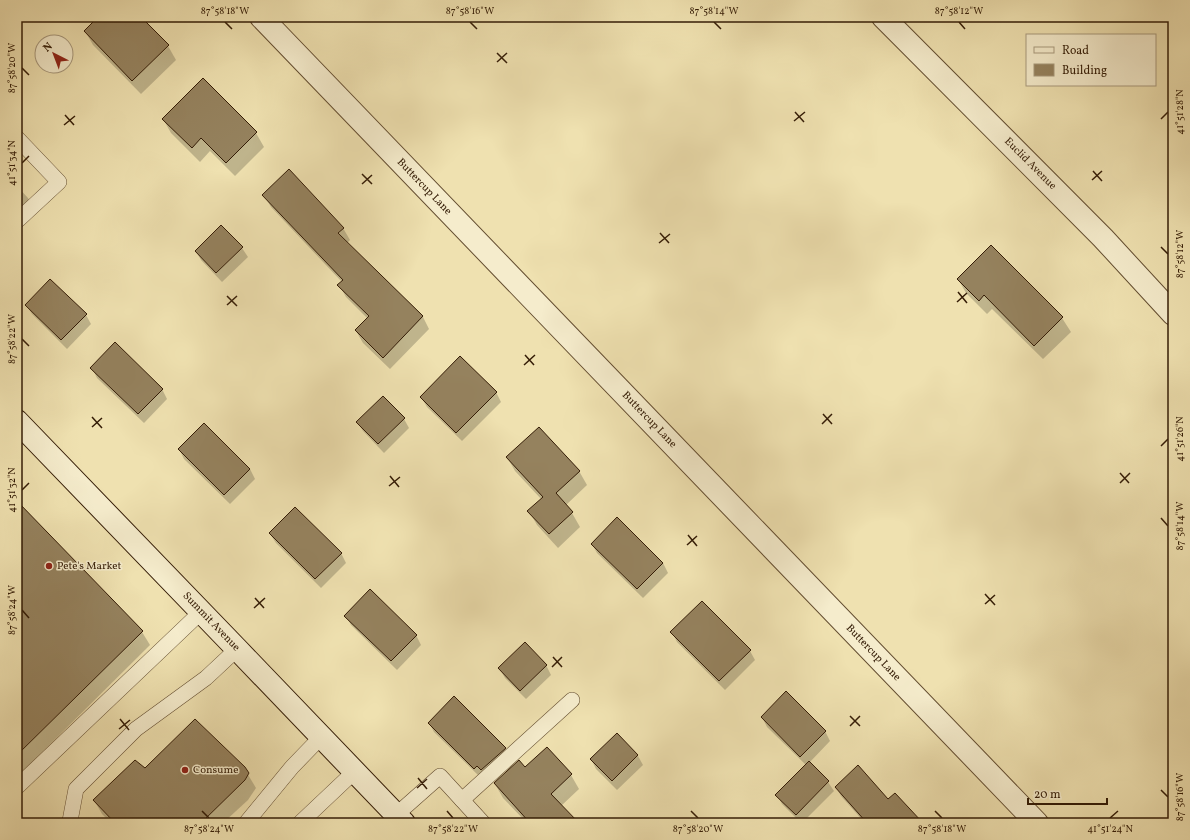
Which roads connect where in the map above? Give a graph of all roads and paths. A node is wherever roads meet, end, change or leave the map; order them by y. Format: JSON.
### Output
{"nodes":[{"id":1,"x":261,"y":17,"type":"edge"},
{"id":2,"x":883,"y":17,"type":"edge"},
{"id":3,"x":17,"y":138,"type":"edge"},
{"id":4,"x":17,"y":221,"type":"edge"},
{"id":5,"x":1173,"y":314,"type":"edge"},
{"id":6,"x":17,"y":421,"type":"edge"},
{"id":7,"x":200,"y":612,"type":"junction"},
{"id":8,"x":237,"y":649,"type":"junction"},
{"id":9,"x":572,"y":700,"type":"dead end"},
{"id":10,"x":321,"y":737,"type":"junction"},
{"id":11,"x":354,"y":772,"type":"junction"},
{"id":12,"x":17,"y":787,"type":"edge"},
{"id":13,"x":462,"y":800,"type":"junction"},
{"id":14,"x":400,"y":819,"type":"edge"},
{"id":15,"x":68,"y":823,"type":"edge"},
{"id":16,"x":246,"y":823,"type":"edge"},
{"id":17,"x":300,"y":823,"type":"edge"},
{"id":18,"x":483,"y":823,"type":"edge"},
{"id":19,"x":1037,"y":823,"type":"edge"}],
"edges":[{"from":1,"to":19,"type":"street","name":"Buttercup Lane"},
{"from":2,"to":5,"type":"street","name":"Euclid Avenue"},
{"from":3,"to":4,"type":"lane"},
{"from":6,"to":7,"type":"street","name":"Summit Avenue"},
{"from":7,"to":8,"type":"street","name":"Summit Avenue"},
{"from":7,"to":12,"type":"lane"},
{"from":8,"to":10,"type":"street","name":"Summit Avenue"},
{"from":8,"to":15,"type":"lane"},
{"from":9,"to":13,"type":"lane"},
{"from":10,"to":11,"type":"street","name":"Summit Avenue"},
{"from":10,"to":16,"type":"lane"},
{"from":11,"to":14,"type":"street","name":"Summit Avenue"},
{"from":11,"to":17,"type":"lane"},
{"from":13,"to":14,"type":"lane"},
{"from":13,"to":18,"type":"lane"}]}
